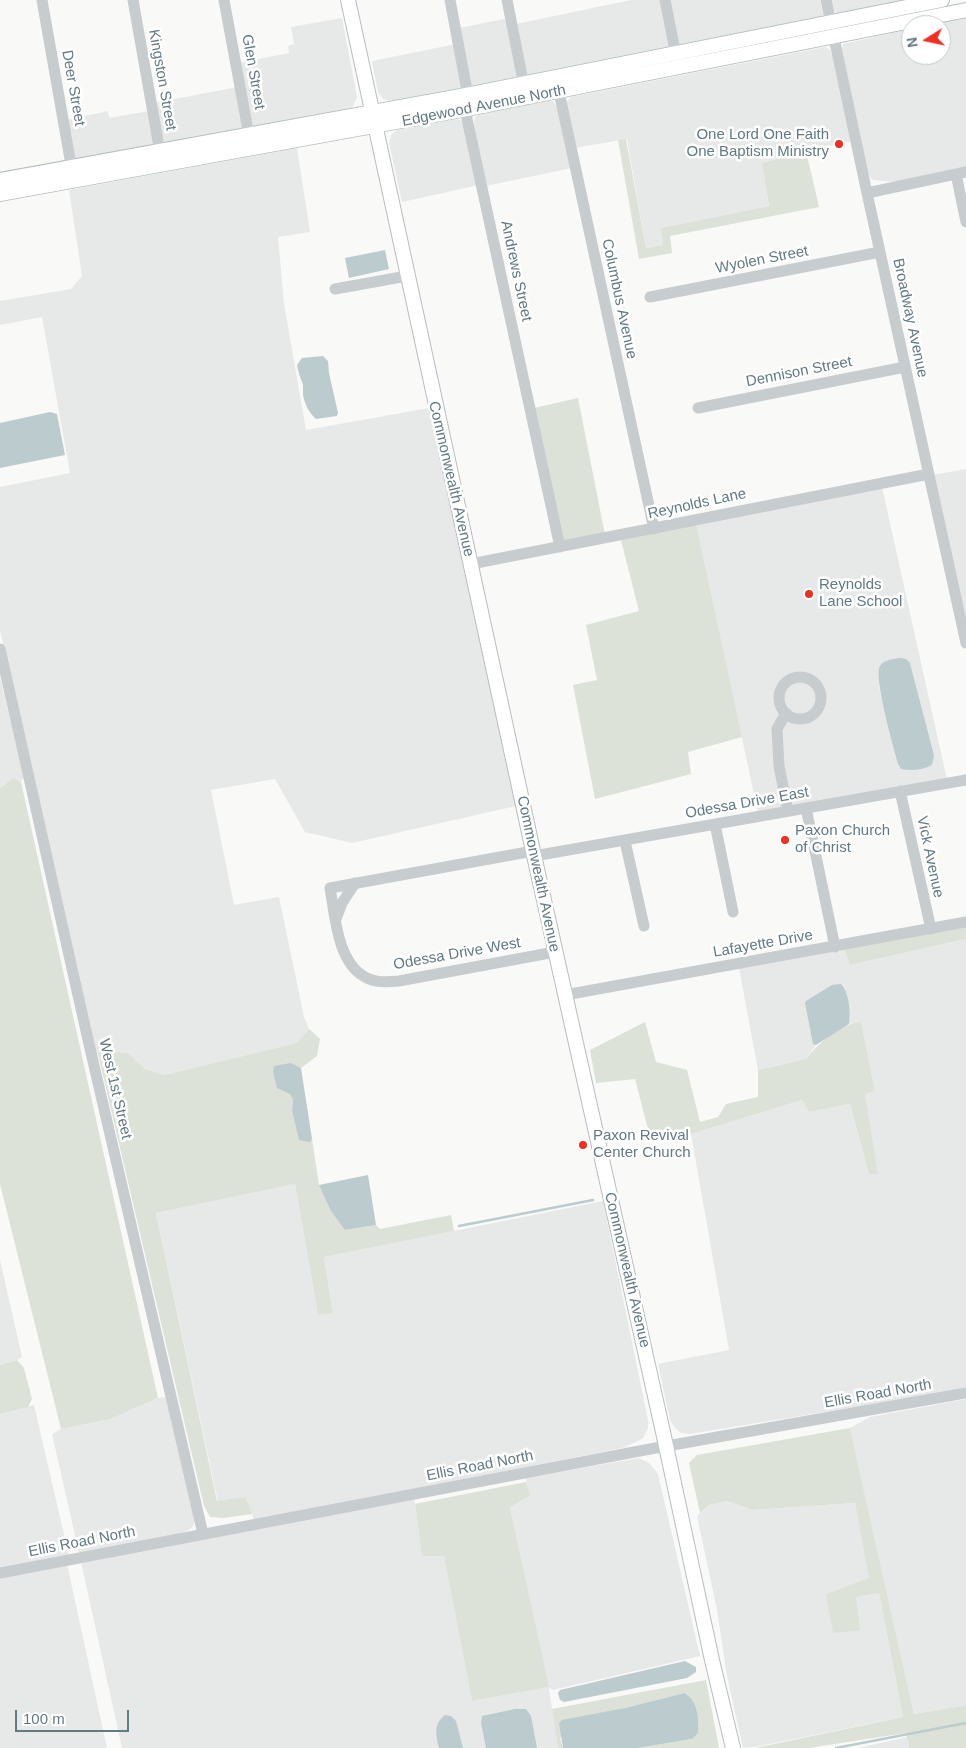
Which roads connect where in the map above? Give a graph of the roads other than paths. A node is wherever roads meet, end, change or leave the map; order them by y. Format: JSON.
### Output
{"nodes":[{"id":1,"x":42,"y":0,"type":"edge"},
{"id":2,"x":133,"y":0,"type":"edge"},
{"id":3,"x":224,"y":0,"type":"edge"},
{"id":4,"x":348,"y":0,"type":"edge"},
{"id":5,"x":450,"y":0,"type":"edge"},
{"id":6,"x":507,"y":0,"type":"edge"},
{"id":7,"x":665,"y":0,"type":"edge"},
{"id":8,"x":826,"y":0,"type":"edge"},
{"id":9,"x":942,"y":0,"type":"edge"},
{"id":10,"x":966,"y":10,"type":"edge"},
{"id":11,"x":831,"y":23,"type":"junction"},
{"id":12,"x":834,"y":37,"type":"junction"},
{"id":13,"x":676,"y":53,"type":"junction"},
{"id":14,"x":678,"y":68,"type":"junction"},
{"id":15,"x":556,"y":76,"type":"junction"},
{"id":16,"x":523,"y":82,"type":"junction"},
{"id":17,"x":559,"y":91,"type":"junction"},
{"id":18,"x":466,"y":94,"type":"junction"},
{"id":19,"x":526,"y":97,"type":"junction"},
{"id":20,"x":467,"y":109,"type":"junction"},
{"id":21,"x":371,"y":112,"type":"junction"},
{"id":22,"x":375,"y":126,"type":"junction"},
{"id":23,"x":249,"y":134,"type":"junction"},
{"id":24,"x":252,"y":149,"type":"junction"},
{"id":25,"x":160,"y":150,"type":"junction"},
{"id":26,"x":162,"y":165,"type":"junction"},
{"id":27,"x":961,"y":173,"type":"edge"},
{"id":28,"x":73,"y":174,"type":"junction"},
{"id":29,"x":0,"y":180,"type":"edge"},
{"id":30,"x":867,"y":193,"type":"junction"},
{"id":31,"x":0,"y":194,"type":"edge"},
{"id":32,"x":966,"y":222,"type":"edge"},
{"id":33,"x":880,"y":252,"type":"junction"},
{"id":34,"x":407,"y":276,"type":"junction"},
{"id":35,"x":335,"y":289,"type":"dead end"},
{"id":36,"x":650,"y":297,"type":"dead end"},
{"id":37,"x":905,"y":367,"type":"junction"},
{"id":38,"x":698,"y":408,"type":"dead end"},
{"id":39,"x":929,"y":474,"type":"junction"},
{"id":40,"x":654,"y":528,"type":"junction"},
{"id":41,"x":560,"y":547,"type":"junction"},
{"id":42,"x":471,"y":564,"type":"junction"},
{"id":43,"x":966,"y":643,"type":"edge"},
{"id":44,"x":0,"y":650,"type":"edge"},
{"id":45,"x":786,"y":713,"type":"dead end"},
{"id":46,"x":966,"y":780,"type":"edge"},
{"id":47,"x":900,"y":791,"type":"junction"},
{"id":48,"x":806,"y":808,"type":"junction"},
{"id":49,"x":788,"y":811,"type":"junction"},
{"id":50,"x":715,"y":824,"type":"junction"},
{"id":51,"x":625,"y":840,"type":"junction"},
{"id":52,"x":533,"y":853,"type":"junction"},
{"id":53,"x":355,"y":883,"type":"junction"},
{"id":54,"x":733,"y":912,"type":"dead end"},
{"id":55,"x":336,"y":919,"type":"junction"},
{"id":56,"x":966,"y":922,"type":"edge"},
{"id":57,"x":644,"y":926,"type":"dead end"},
{"id":58,"x":931,"y":929,"type":"junction"},
{"id":59,"x":835,"y":947,"type":"junction"},
{"id":60,"x":555,"y":952,"type":"junction"},
{"id":61,"x":565,"y":995,"type":"junction"},
{"id":62,"x":966,"y":1393,"type":"edge"},
{"id":63,"x":666,"y":1447,"type":"junction"},
{"id":64,"x":203,"y":1534,"type":"junction"},
{"id":65,"x":0,"y":1573,"type":"edge"},
{"id":66,"x":733,"y":1748,"type":"edge"}],
"edges":[{"from":1,"to":28,"type":"street","name":"Deer Street"},
{"from":2,"to":25,"type":"street","name":"Kingston Street"},
{"from":3,"to":23,"type":"street","name":"Glen Street"},
{"from":4,"to":21,"type":"main road","name":"Commonwealth Avenue"},
{"from":5,"to":18,"type":"street","name":"Andrews Street"},
{"from":6,"to":16,"type":"street"},
{"from":7,"to":13,"type":"street"},
{"from":8,"to":11,"type":"street","name":"Broadway Avenue"},
{"from":9,"to":11,"type":"main road","name":"Edgewood Avenue North"},
{"from":10,"to":12,"type":"main road","name":"Edgewood Avenue North"},
{"from":11,"to":12,"type":"street","name":"Broadway Avenue"},
{"from":11,"to":13,"type":"main road","name":"Edgewood Avenue North"},
{"from":12,"to":14,"type":"main road","name":"Edgewood Avenue North"},
{"from":12,"to":30,"type":"street","name":"Broadway Avenue"},
{"from":13,"to":14,"type":"street"},
{"from":13,"to":15,"type":"main road","name":"Edgewood Avenue North"},
{"from":14,"to":17,"type":"main road","name":"Edgewood Avenue North"},
{"from":15,"to":16,"type":"main road","name":"Edgewood Avenue North"},
{"from":15,"to":17,"type":"street","name":"Columbus Avenue"},
{"from":16,"to":18,"type":"main road","name":"Edgewood Avenue North"},
{"from":16,"to":19,"type":"street"},
{"from":17,"to":19,"type":"main road","name":"Edgewood Avenue North"},
{"from":17,"to":40,"type":"street","name":"Columbus Avenue"},
{"from":18,"to":20,"type":"street","name":"Andrews Street"},
{"from":18,"to":21,"type":"main road","name":"Edgewood Avenue North"},
{"from":19,"to":20,"type":"main road","name":"Edgewood Avenue North"},
{"from":20,"to":22,"type":"main road","name":"Edgewood Avenue North"},
{"from":20,"to":41,"type":"street","name":"Andrews Street"},
{"from":21,"to":22,"type":"main road","name":"Commonwealth Avenue"},
{"from":21,"to":23,"type":"main road","name":"Edgewood Avenue North"},
{"from":22,"to":24,"type":"main road","name":"Edgewood Avenue North"},
{"from":22,"to":34,"type":"main road","name":"Commonwealth Avenue"},
{"from":23,"to":24,"type":"street","name":"Glen Street"},
{"from":23,"to":25,"type":"main road","name":"Edgewood Avenue North"},
{"from":24,"to":26,"type":"main road","name":"Edgewood Avenue North"},
{"from":25,"to":26,"type":"street","name":"Kingston Street"},
{"from":25,"to":28,"type":"main road","name":"Edgewood Avenue North"},
{"from":26,"to":28,"type":"main road","name":"Edgewood Avenue North"},
{"from":27,"to":30,"type":"street"},
{"from":27,"to":32,"type":"street"},
{"from":28,"to":29,"type":"main road","name":"Edgewood Avenue North"},
{"from":28,"to":31,"type":"main road","name":"Edgewood Avenue North"},
{"from":30,"to":33,"type":"street","name":"Broadway Avenue"},
{"from":33,"to":36,"type":"street","name":"Wyolen Street"},
{"from":33,"to":37,"type":"street","name":"Broadway Avenue"},
{"from":34,"to":35,"type":"street"},
{"from":34,"to":42,"type":"main road","name":"Commonwealth Avenue"},
{"from":37,"to":38,"type":"street","name":"Dennison Street"},
{"from":37,"to":39,"type":"street","name":"Broadway Avenue"},
{"from":39,"to":40,"type":"street","name":"Reynolds Lane"},
{"from":39,"to":43,"type":"street","name":"Broadway Avenue"},
{"from":40,"to":41,"type":"street","name":"Reynolds Lane"},
{"from":41,"to":42,"type":"street","name":"Reynolds Lane"},
{"from":42,"to":52,"type":"main road","name":"Commonwealth Avenue"},
{"from":44,"to":64,"type":"street","name":"West 1st Street"},
{"from":45,"to":49,"type":"street"},
{"from":46,"to":47,"type":"street","name":"Odessa Drive East"},
{"from":47,"to":48,"type":"street","name":"Odessa Drive East"},
{"from":47,"to":58,"type":"street","name":"Vick Avenue"},
{"from":48,"to":49,"type":"street","name":"Odessa Drive East"},
{"from":48,"to":59,"type":"street"},
{"from":49,"to":50,"type":"street","name":"Odessa Drive East"},
{"from":50,"to":51,"type":"street","name":"Odessa Drive East"},
{"from":50,"to":54,"type":"street"},
{"from":51,"to":52,"type":"street","name":"Odessa Drive East"},
{"from":51,"to":57,"type":"street"},
{"from":52,"to":53,"type":"street","name":"Odessa Drive East"},
{"from":52,"to":60,"type":"main road","name":"Commonwealth Avenue"},
{"from":53,"to":55,"type":"street"},
{"from":53,"to":55,"type":"street","name":"Odessa Drive East"},
{"from":55,"to":60,"type":"street","name":"Odessa Drive West"},
{"from":56,"to":58,"type":"street","name":"Lafayette Drive"},
{"from":58,"to":59,"type":"street","name":"Lafayette Drive"},
{"from":59,"to":61,"type":"street","name":"Lafayette Drive"},
{"from":60,"to":61,"type":"main road","name":"Commonwealth Avenue"},
{"from":61,"to":63,"type":"main road","name":"Commonwealth Avenue"},
{"from":62,"to":63,"type":"street","name":"Ellis Road North"},
{"from":63,"to":64,"type":"street","name":"Ellis Road North"},
{"from":63,"to":66,"type":"main road","name":"Commonwealth Avenue"},
{"from":64,"to":65,"type":"street","name":"Ellis Road North"}]}
